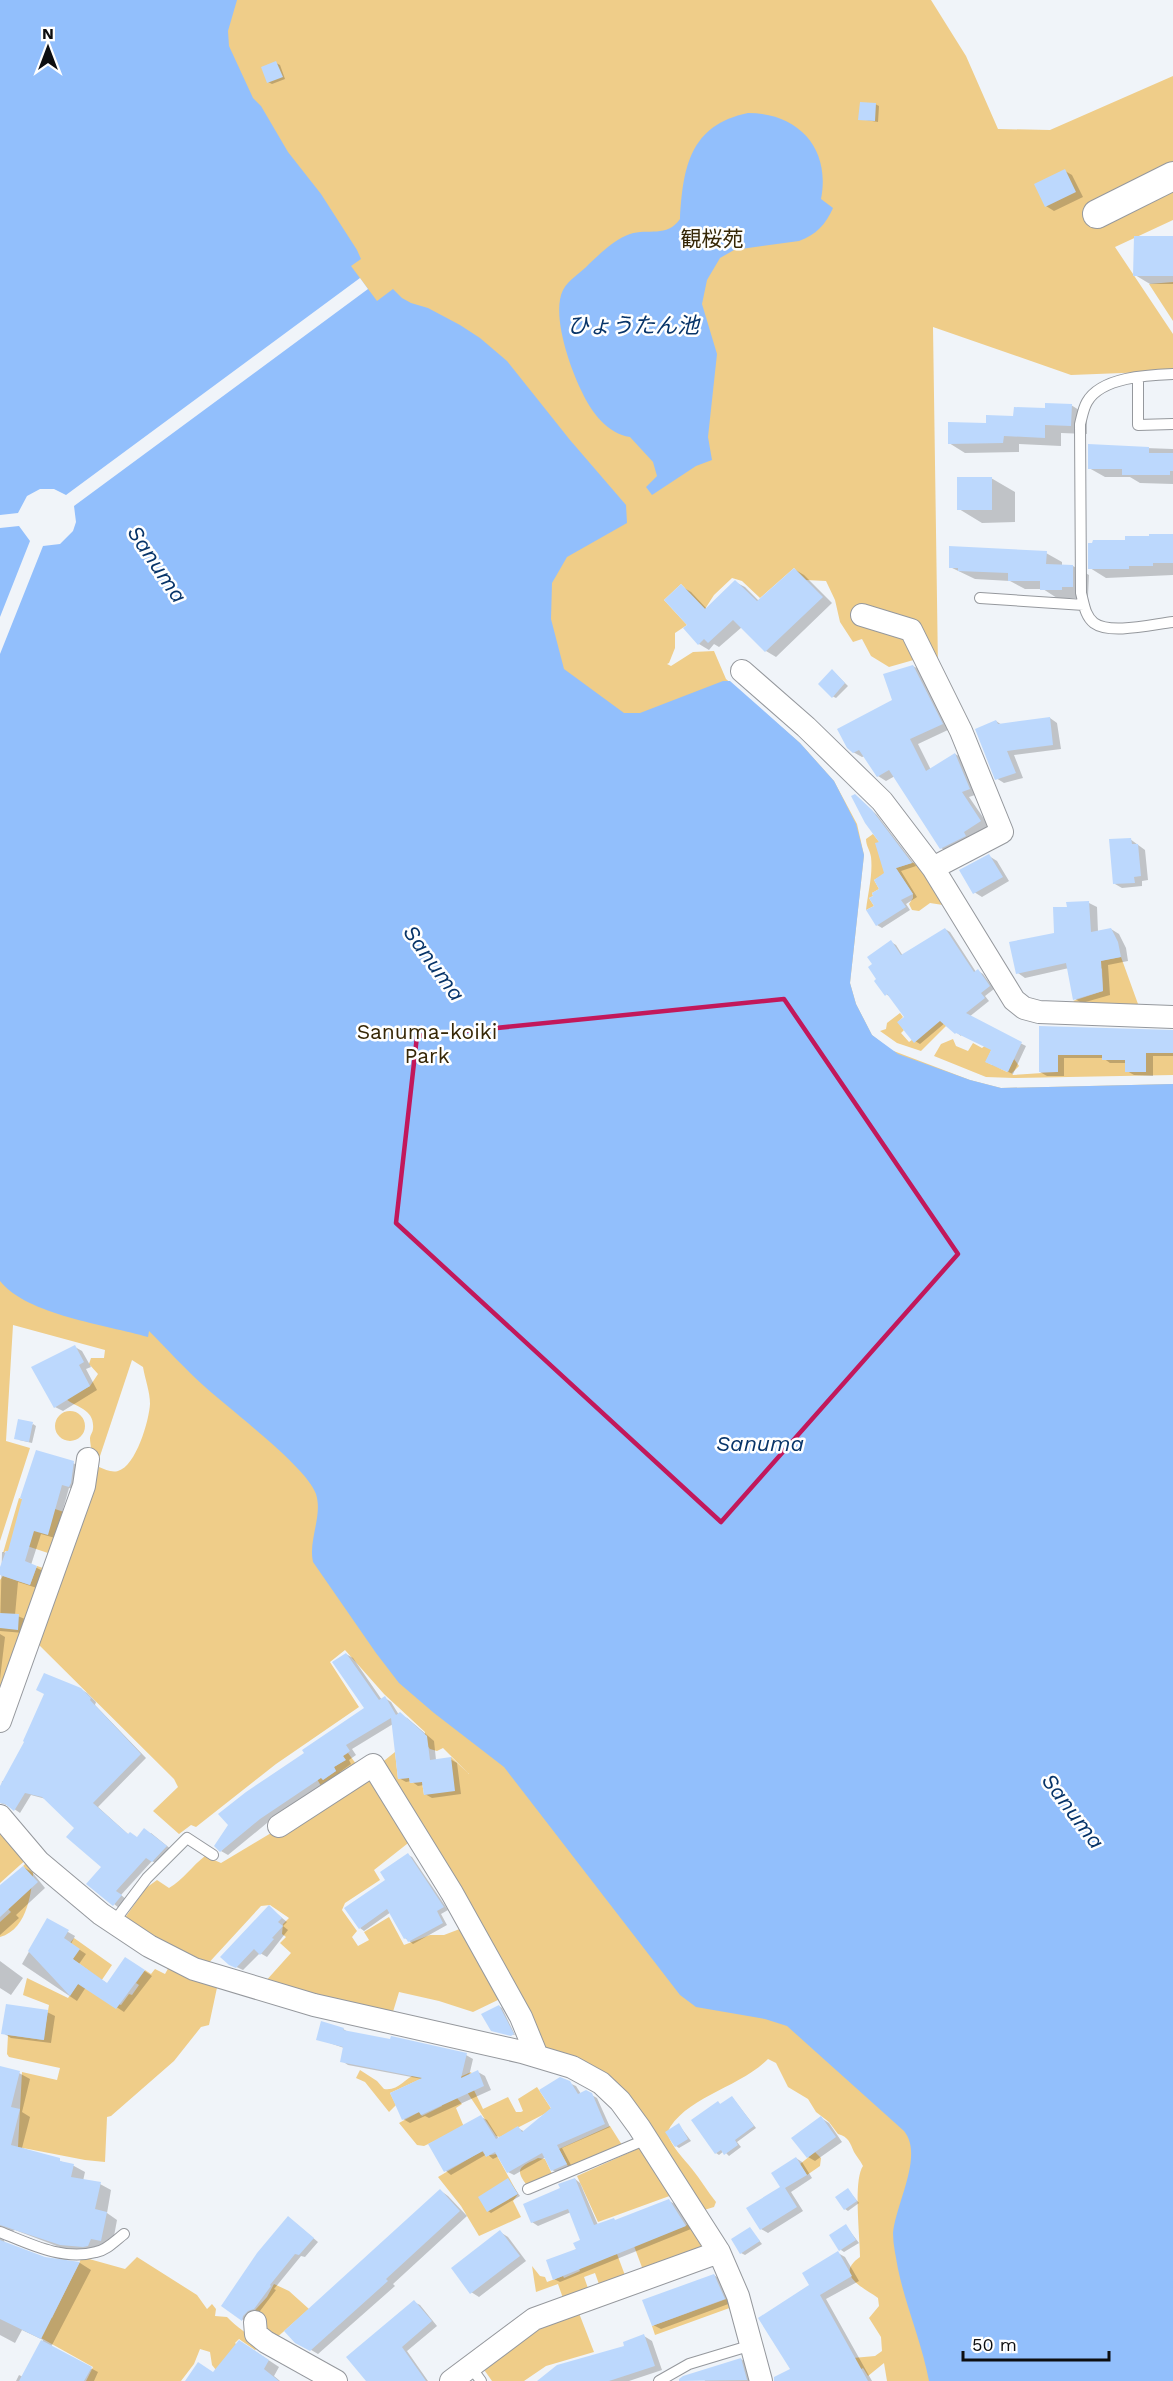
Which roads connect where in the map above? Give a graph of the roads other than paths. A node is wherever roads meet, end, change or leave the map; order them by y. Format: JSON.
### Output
{"nodes":[{"id":1,"x":1173,"y":176,"type":"edge"},
{"id":2,"x":1097,"y":214,"type":"dead end"},
{"id":3,"x":1173,"y":375,"type":"edge"},
{"id":4,"x":1138,"y":377,"type":"junction"},
{"id":5,"x":1173,"y":424,"type":"edge"},
{"id":6,"x":980,"y":598,"type":"dead end"},
{"id":7,"x":1084,"y":604,"type":"junction"},
{"id":8,"x":862,"y":615,"type":"dead end"},
{"id":9,"x":1173,"y":622,"type":"edge"},
{"id":10,"x":742,"y":671,"type":"dead end"},
{"id":11,"x":933,"y":868,"type":"junction"},
{"id":12,"x":1173,"y":1017,"type":"edge"},
{"id":13,"x":88,"y":1459,"type":"dead end"},
{"id":14,"x":0,"y":1721,"type":"edge"},
{"id":15,"x":0,"y":1816,"type":"edge"},
{"id":16,"x":279,"y":1826,"type":"dead end"},
{"id":17,"x":213,"y":1855,"type":"dead end"},
{"id":18,"x":113,"y":1923,"type":"junction"},
{"id":19,"x":537,"y":2056,"type":"junction"},
{"id":20,"x":647,"y":2139,"type":"junction"},
{"id":21,"x":528,"y":2189,"type":"dead end"},
{"id":22,"x":0,"y":2232,"type":"edge"},
{"id":23,"x":124,"y":2234,"type":"dead end"},
{"id":24,"x":719,"y":2252,"type":"junction"},
{"id":25,"x":255,"y":2322,"type":"dead end"},
{"id":26,"x":752,"y":2344,"type":"junction"},
{"id":27,"x":476,"y":2374,"type":"edge"},
{"id":28,"x":336,"y":2381,"type":"edge"},
{"id":29,"x":451,"y":2381,"type":"edge"},
{"id":30,"x":658,"y":2381,"type":"edge"},
{"id":31,"x":760,"y":2381,"type":"edge"}],
"edges":[{"from":1,"to":2,"type":"street"},
{"from":3,"to":4,"type":"lane"},
{"from":4,"to":5,"type":"lane"},
{"from":4,"to":7,"type":"lane"},
{"from":6,"to":7,"type":"lane"},
{"from":7,"to":9,"type":"lane"},
{"from":8,"to":11,"type":"street"},
{"from":10,"to":11,"type":"street"},
{"from":11,"to":12,"type":"street"},
{"from":13,"to":14,"type":"street"},
{"from":15,"to":18,"type":"street"},
{"from":16,"to":19,"type":"street"},
{"from":17,"to":18,"type":"lane"},
{"from":18,"to":19,"type":"street"},
{"from":19,"to":20,"type":"street"},
{"from":20,"to":21,"type":"lane"},
{"from":20,"to":24,"type":"street"},
{"from":22,"to":23,"type":"lane"},
{"from":24,"to":26,"type":"street"},
{"from":24,"to":27,"type":"street"},
{"from":25,"to":28,"type":"street"},
{"from":26,"to":30,"type":"lane"},
{"from":26,"to":31,"type":"street"},
{"from":27,"to":29,"type":"street"}]}
